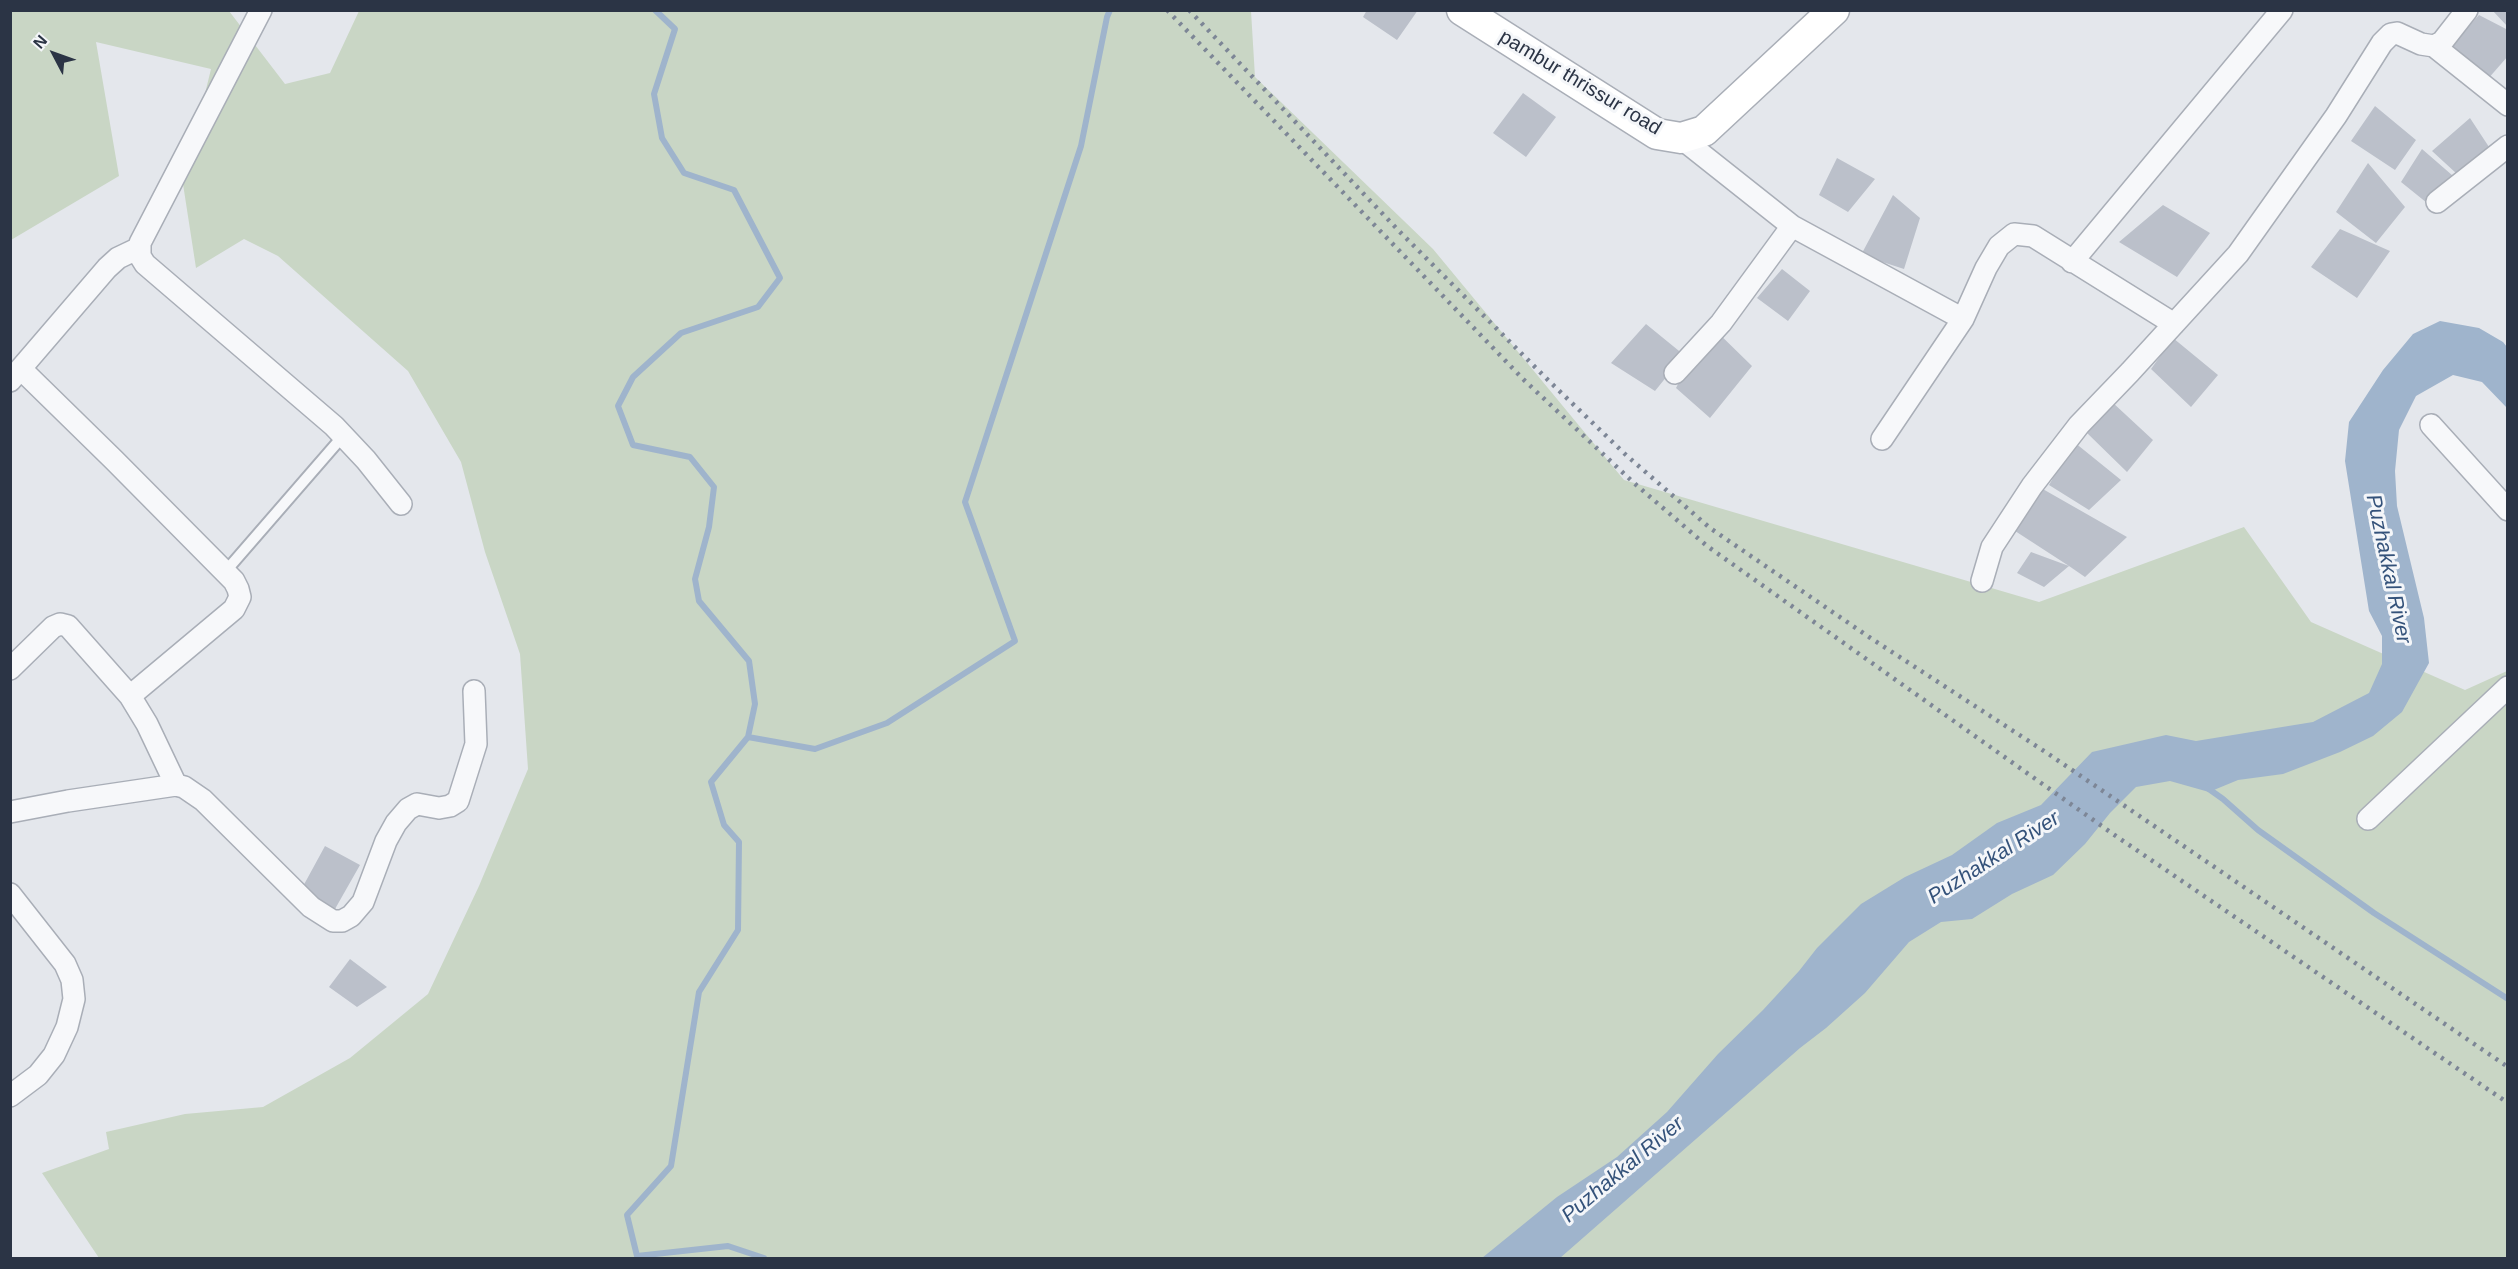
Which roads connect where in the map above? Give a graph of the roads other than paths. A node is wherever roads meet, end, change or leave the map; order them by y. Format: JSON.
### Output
{"nodes":[{"id":1,"x":261,"y":10,"type":"edge"},
{"id":2,"x":1462,"y":10,"type":"edge"},
{"id":3,"x":1834,"y":10,"type":"edge"},
{"id":4,"x":2282,"y":10,"type":"edge"},
{"id":5,"x":2467,"y":10,"type":"edge"},
{"id":6,"x":2434,"y":46,"type":"junction"},
{"id":7,"x":2508,"y":105,"type":"edge"},
{"id":8,"x":1681,"y":138,"type":"junction"},
{"id":9,"x":2508,"y":146,"type":"edge"},
{"id":10,"x":2437,"y":202,"type":"dead end"},
{"id":11,"x":1792,"y":226,"type":"junction"},
{"id":12,"x":139,"y":248,"type":"junction"},
{"id":13,"x":2072,"y":262,"type":"junction"},
{"id":14,"x":1963,"y":319,"type":"junction"},
{"id":15,"x":2174,"y":324,"type":"junction"},
{"id":16,"x":1675,"y":373,"type":"dead end"},
{"id":17,"x":16,"y":375,"type":"edge"},
{"id":18,"x":2431,"y":424,"type":"dead end"},
{"id":19,"x":344,"y":436,"type":"junction"},
{"id":20,"x":1882,"y":439,"type":"dead end"},
{"id":21,"x":401,"y":504,"type":"dead end"},
{"id":22,"x":2508,"y":510,"type":"edge"},
{"id":23,"x":225,"y":572,"type":"junction"},
{"id":24,"x":1982,"y":581,"type":"dead end"},
{"id":25,"x":10,"y":669,"type":"edge"},
{"id":26,"x":2508,"y":687,"type":"edge"},
{"id":27,"x":474,"y":691,"type":"dead end"},
{"id":28,"x":130,"y":696,"type":"junction"},
{"id":29,"x":176,"y":785,"type":"junction"},
{"id":30,"x":10,"y":812,"type":"edge"},
{"id":31,"x":2368,"y":819,"type":"dead end"},
{"id":32,"x":10,"y":894,"type":"edge"},
{"id":33,"x":10,"y":1096,"type":"edge"}],
"edges":[{"from":1,"to":12,"type":"street"},
{"from":2,"to":8,"type":"main road","name":"pambur thrissur road"},
{"from":3,"to":8,"type":"main road","name":"pambur thrissur road"},
{"from":4,"to":13,"type":"street"},
{"from":5,"to":6,"type":"street"},
{"from":6,"to":7,"type":"street"},
{"from":6,"to":15,"type":"street"},
{"from":8,"to":11,"type":"street"},
{"from":9,"to":10,"type":"street"},
{"from":11,"to":14,"type":"street"},
{"from":11,"to":16,"type":"street"},
{"from":12,"to":17,"type":"street"},
{"from":12,"to":19,"type":"street"},
{"from":13,"to":14,"type":"street"},
{"from":13,"to":15,"type":"street"},
{"from":14,"to":20,"type":"street"},
{"from":15,"to":24,"type":"street"},
{"from":17,"to":23,"type":"street"},
{"from":18,"to":22,"type":"street"},
{"from":19,"to":21,"type":"street"},
{"from":19,"to":23,"type":"lane"},
{"from":23,"to":28,"type":"street"},
{"from":25,"to":28,"type":"street"},
{"from":26,"to":31,"type":"street"},
{"from":27,"to":29,"type":"street"},
{"from":28,"to":29,"type":"street"},
{"from":29,"to":30,"type":"street"},
{"from":32,"to":33,"type":"street"}]}
